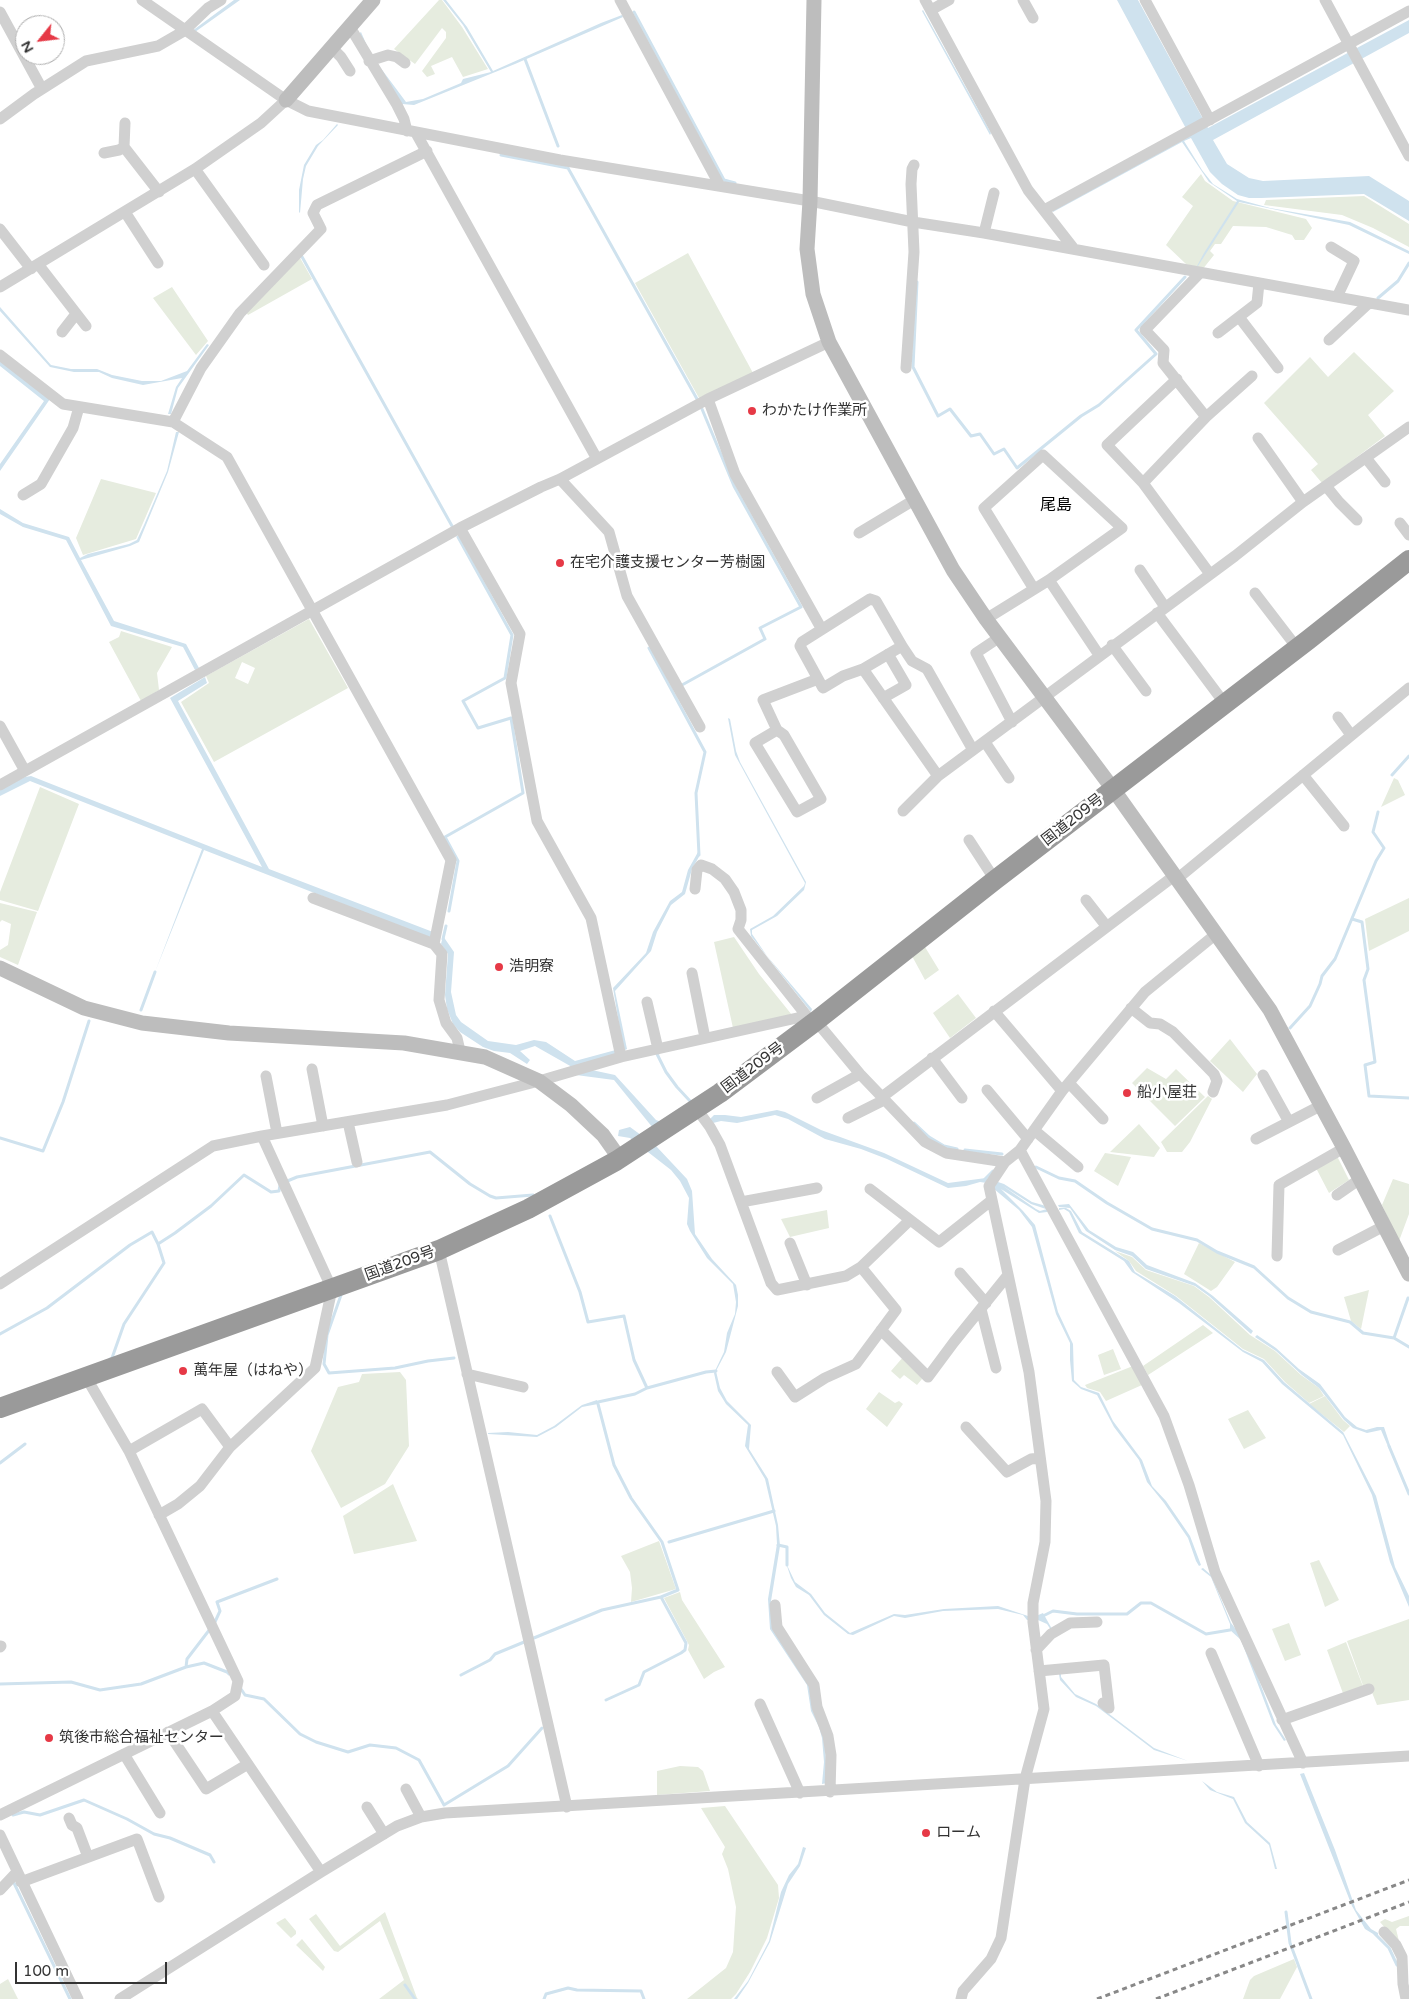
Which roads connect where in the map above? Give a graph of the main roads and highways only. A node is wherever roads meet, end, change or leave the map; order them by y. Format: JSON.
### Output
{"nodes":[{"id":1,"x":1409,"y":560,"type":"edge"},
{"id":2,"x":0,"y":1408,"type":"edge"}],
"edges":[{"from":1,"to":2,"type":"highway","name":"国道209号"}]}
